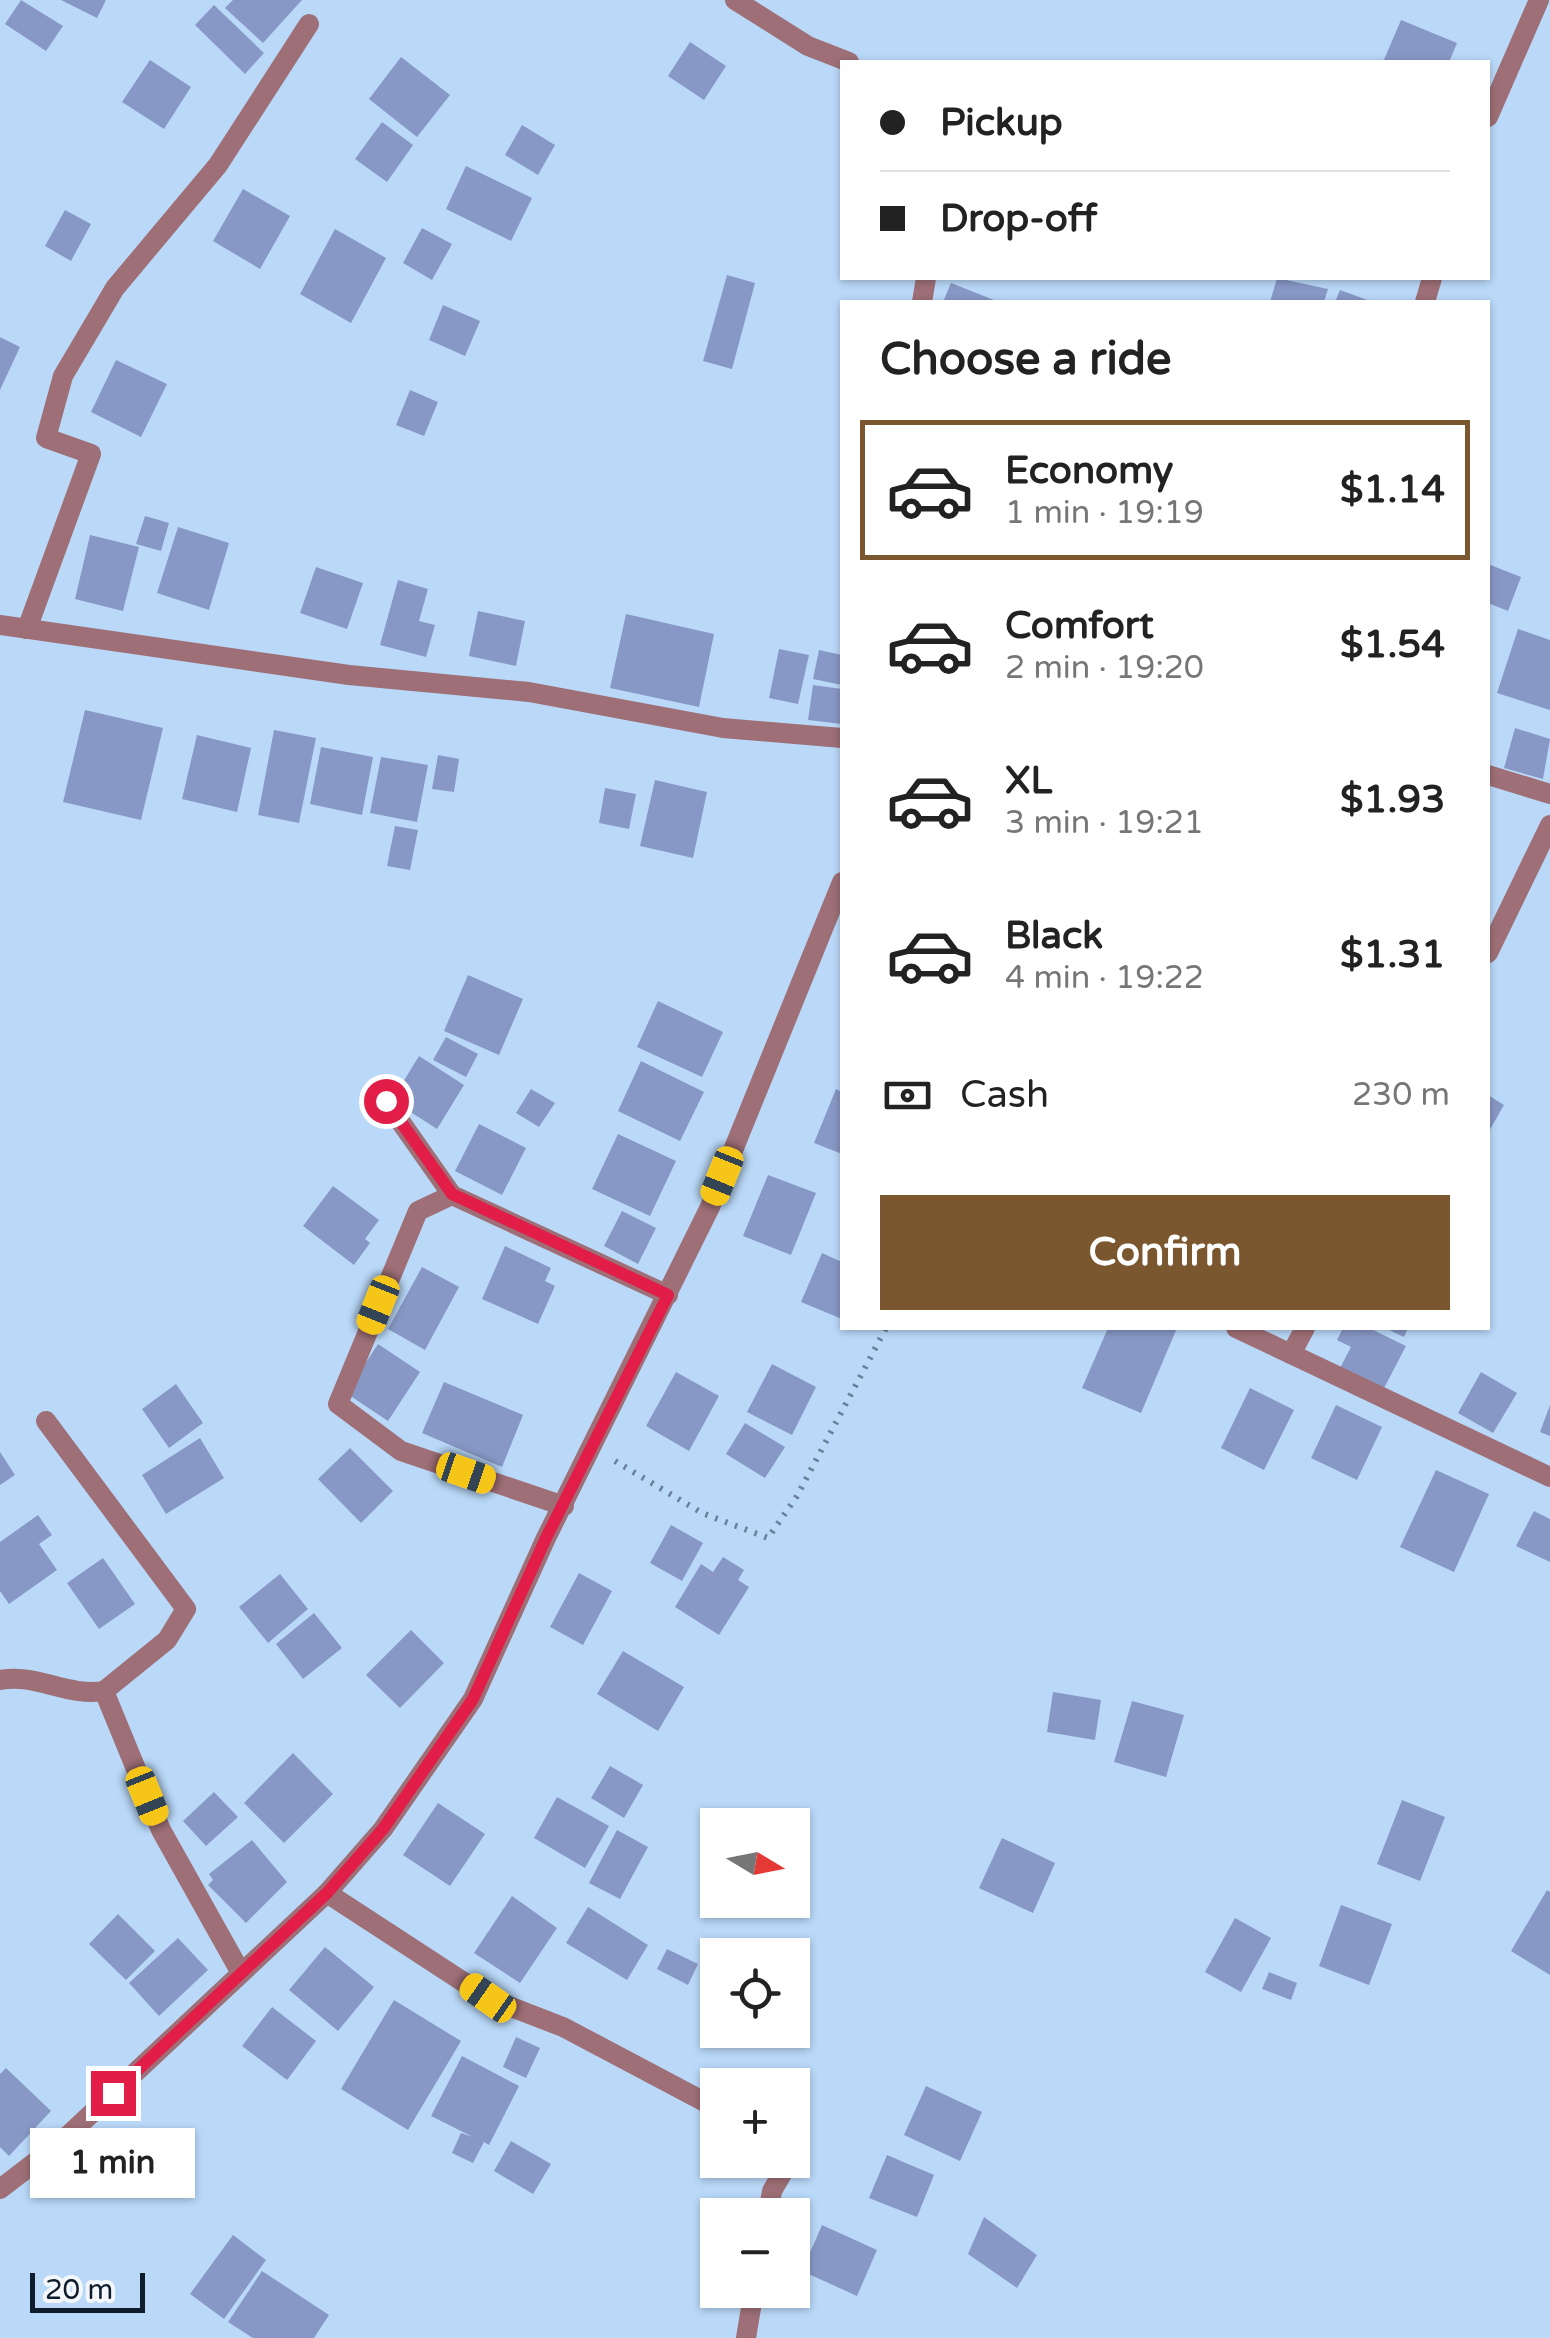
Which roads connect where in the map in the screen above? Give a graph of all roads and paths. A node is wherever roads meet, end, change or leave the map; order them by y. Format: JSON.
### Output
{"nodes":[{"id":1,"x":735,"y":0,"type":"edge"},
{"id":2,"x":1540,"y":0,"type":"edge"},
{"id":3,"x":310,"y":24,"type":"dead end"},
{"id":4,"x":844,"y":60,"type":"edge"},
{"id":5,"x":1490,"y":112,"type":"edge"},
{"id":6,"x":0,"y":625,"type":"edge"},
{"id":7,"x":28,"y":629,"type":"junction"},
{"id":8,"x":840,"y":738,"type":"edge"},
{"id":9,"x":1490,"y":776,"type":"edge"},
{"id":10,"x":1550,"y":794,"type":"edge"},
{"id":11,"x":1550,"y":825,"type":"edge"},
{"id":12,"x":840,"y":887,"type":"edge"},
{"id":13,"x":1490,"y":949,"type":"edge"},
{"id":14,"x":386,"y":1101,"type":"dead end"},
{"id":15,"x":452,"y":1194,"type":"junction"},
{"id":16,"x":668,"y":1295,"type":"junction"},
{"id":17,"x":885,"y":1330,"type":"edge"},
{"id":18,"x":1240,"y":1330,"type":"edge"},
{"id":19,"x":1304,"y":1330,"type":"edge"},
{"id":20,"x":1291,"y":1354,"type":"junction"},
{"id":21,"x":46,"y":1420,"type":"dead end"},
{"id":22,"x":592,"y":1449,"type":"junction"},
{"id":23,"x":1550,"y":1477,"type":"edge"},
{"id":24,"x":564,"y":1506,"type":"junction"},
{"id":25,"x":0,"y":1680,"type":"edge"},
{"id":26,"x":104,"y":1691,"type":"junction"},
{"id":27,"x":327,"y":1893,"type":"junction"},
{"id":28,"x":242,"y":1973,"type":"junction"},
{"id":29,"x":700,"y":2100,"type":"edge"},
{"id":30,"x":0,"y":2189,"type":"edge"},
{"id":31,"x":751,"y":2308,"type":"edge"},
{"id":32,"x":746,"y":2338,"type":"edge"}],
"edges":[{"from":1,"to":4,"type":"street"},
{"from":2,"to":5,"type":"street"},
{"from":3,"to":7,"type":"street"},
{"from":6,"to":7,"type":"street"},
{"from":7,"to":8,"type":"street"},
{"from":9,"to":10,"type":"street"},
{"from":11,"to":13,"type":"street"},
{"from":12,"to":16,"type":"street"},
{"from":14,"to":15,"type":"street"},
{"from":15,"to":16,"type":"street"},
{"from":15,"to":24,"type":"street"},
{"from":16,"to":22,"type":"street"},
{"from":17,"to":22,"type":"path"},
{"from":18,"to":20,"type":"street"},
{"from":19,"to":20,"type":"street"},
{"from":20,"to":23,"type":"street"},
{"from":21,"to":26,"type":"street"},
{"from":22,"to":24,"type":"street"},
{"from":24,"to":27,"type":"street"},
{"from":25,"to":26,"type":"street"},
{"from":26,"to":28,"type":"street"},
{"from":27,"to":28,"type":"street"},
{"from":27,"to":29,"type":"street"},
{"from":28,"to":30,"type":"street"},
{"from":31,"to":32,"type":"street"}]}
